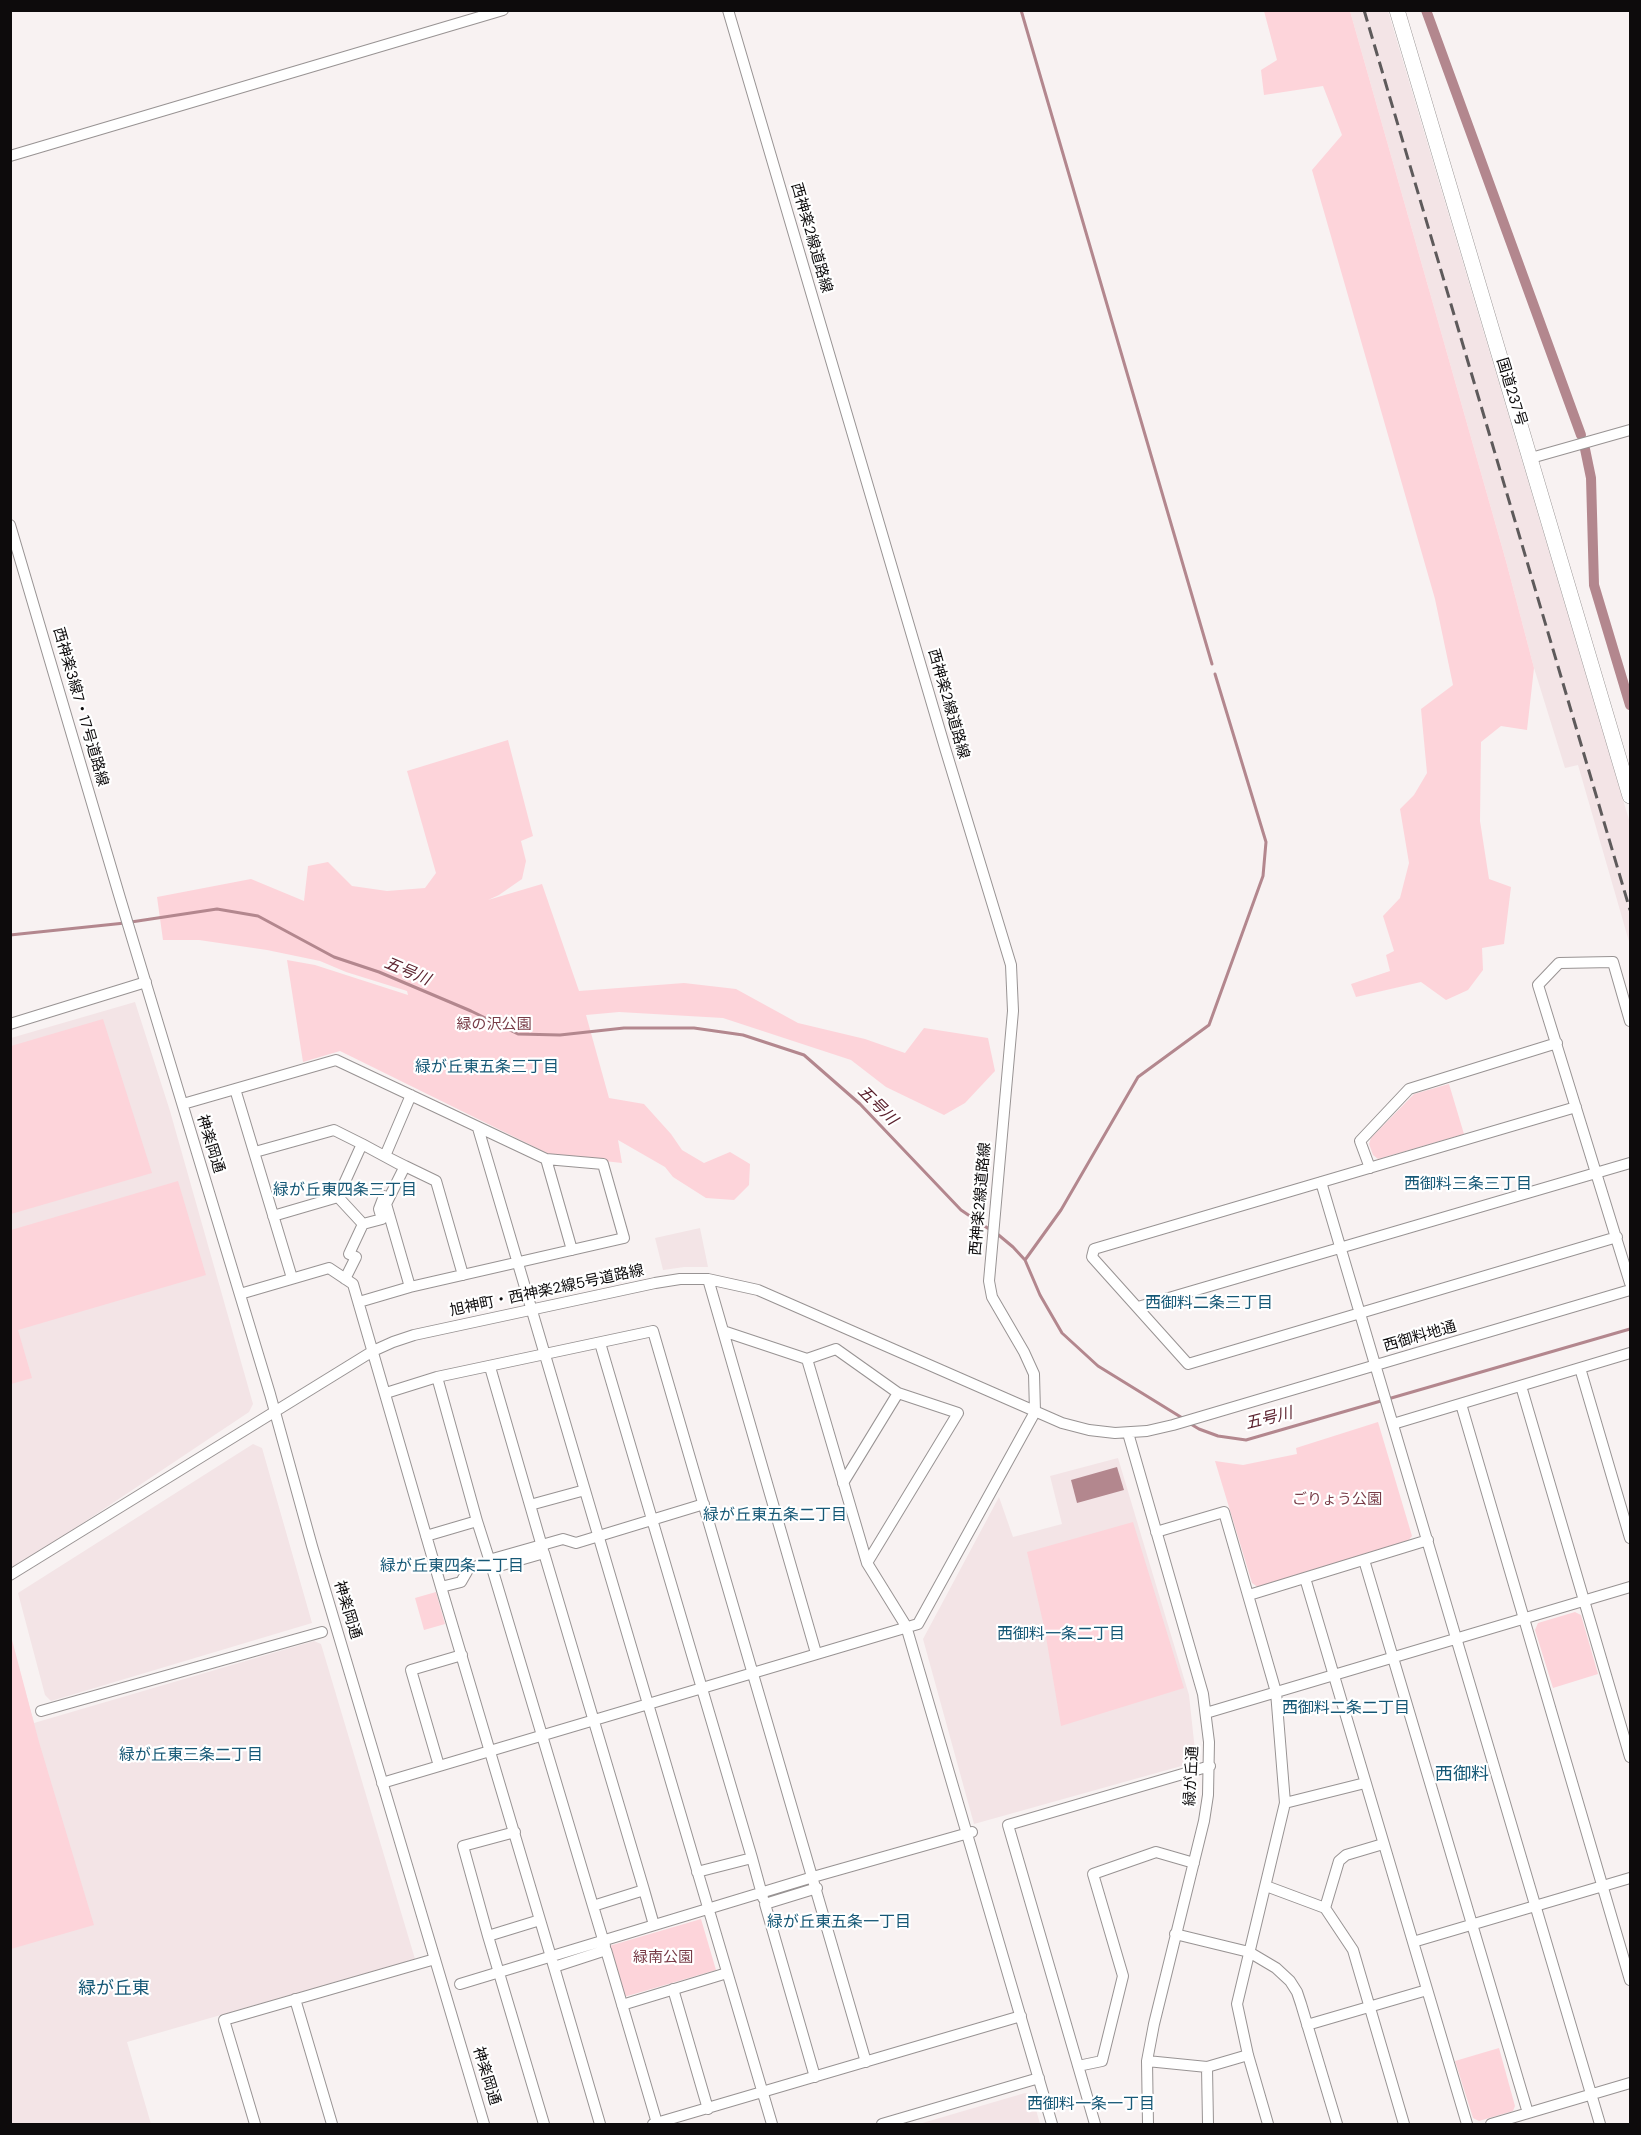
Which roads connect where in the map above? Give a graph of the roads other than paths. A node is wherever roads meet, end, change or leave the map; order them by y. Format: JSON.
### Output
{"nodes":[{"id":1,"x":503,"y":10,"type":"edge"},
{"id":2,"x":728,"y":10,"type":"edge"},
{"id":3,"x":1397,"y":10,"type":"edge"},
{"id":4,"x":10,"y":156,"type":"edge"},
{"id":5,"x":1630,"y":429,"type":"edge"},
{"id":6,"x":1531,"y":458,"type":"junction"},
{"id":7,"x":10,"y":525,"type":"edge"},
{"id":8,"x":1625,"y":774,"type":"junction"},
{"id":9,"x":1630,"y":791,"type":"edge"},
{"id":10,"x":1630,"y":796,"type":"edge"},
{"id":11,"x":146,"y":982,"type":"junction"},
{"id":12,"x":1630,"y":1021,"type":"edge"},
{"id":13,"x":10,"y":1024,"type":"edge"},
{"id":14,"x":1557,"y":1043,"type":"junction"},
{"id":15,"x":235,"y":1089,"type":"junction"},
{"id":16,"x":411,"y":1095,"type":"junction"},
{"id":17,"x":183,"y":1104,"type":"junction"},
{"id":18,"x":1576,"y":1107,"type":"junction"},
{"id":19,"x":478,"y":1128,"type":"junction"},
{"id":20,"x":362,"y":1144,"type":"junction"},
{"id":21,"x":255,"y":1152,"type":"junction"},
{"id":22,"x":385,"y":1156,"type":"junction"},
{"id":23,"x":546,"y":1160,"type":"junction"},
{"id":24,"x":1630,"y":1163,"type":"edge"},
{"id":25,"x":402,"y":1165,"type":"junction"},
{"id":26,"x":1370,"y":1168,"type":"junction"},
{"id":27,"x":1597,"y":1173,"type":"junction"},
{"id":28,"x":1322,"y":1182,"type":"junction"},
{"id":29,"x":338,"y":1197,"type":"junction"},
{"id":30,"x":273,"y":1216,"type":"junction"},
{"id":31,"x":363,"y":1224,"type":"junction"},
{"id":32,"x":1617,"y":1237,"type":"junction"},
{"id":33,"x":1341,"y":1248,"type":"junction"},
{"id":34,"x":572,"y":1250,"type":"junction"},
{"id":35,"x":518,"y":1263,"type":"junction"},
{"id":36,"x":463,"y":1275,"type":"junction"},
{"id":37,"x":292,"y":1278,"type":"junction"},
{"id":38,"x":345,"y":1279,"type":"junction"},
{"id":39,"x":708,"y":1279,"type":"junction"},
{"id":40,"x":1630,"y":1283,"type":"edge"},
{"id":41,"x":410,"y":1287,"type":"junction"},
{"id":42,"x":1630,"y":1290,"type":"edge"},
{"id":43,"x":240,"y":1294,"type":"junction"},
{"id":44,"x":359,"y":1302,"type":"junction"},
{"id":45,"x":1138,"y":1307,"type":"junction"},
{"id":46,"x":531,"y":1309,"type":"junction"},
{"id":47,"x":1361,"y":1313,"type":"junction"},
{"id":48,"x":723,"y":1331,"type":"junction"},
{"id":49,"x":600,"y":1343,"type":"junction"},
{"id":50,"x":373,"y":1351,"type":"junction"},
{"id":51,"x":1630,"y":1353,"type":"edge"},
{"id":52,"x":546,"y":1354,"type":"junction"},
{"id":53,"x":807,"y":1359,"type":"junction"},
{"id":54,"x":1376,"y":1365,"type":"junction"},
{"id":55,"x":490,"y":1367,"type":"junction"},
{"id":56,"x":1580,"y":1368,"type":"junction"},
{"id":57,"x":437,"y":1377,"type":"junction"},
{"id":58,"x":1521,"y":1386,"type":"junction"},
{"id":59,"x":386,"y":1393,"type":"junction"},
{"id":60,"x":898,"y":1393,"type":"junction"},
{"id":61,"x":1461,"y":1404,"type":"junction"},
{"id":62,"x":1035,"y":1412,"type":"junction"},
{"id":63,"x":275,"y":1413,"type":"junction"},
{"id":64,"x":1393,"y":1424,"type":"junction"},
{"id":65,"x":1128,"y":1433,"type":"junction"},
{"id":66,"x":843,"y":1483,"type":"junction"},
{"id":67,"x":585,"y":1490,"type":"junction"},
{"id":68,"x":530,"y":1504,"type":"junction"},
{"id":69,"x":704,"y":1504,"type":"junction"},
{"id":70,"x":651,"y":1519,"type":"junction"},
{"id":71,"x":477,"y":1521,"type":"junction"},
{"id":72,"x":1156,"y":1532,"type":"junction"},
{"id":73,"x":598,"y":1535,"type":"junction"},
{"id":74,"x":426,"y":1536,"type":"junction"},
{"id":75,"x":1630,"y":1538,"type":"edge"},
{"id":76,"x":1428,"y":1540,"type":"junction"},
{"id":77,"x":543,"y":1549,"type":"junction"},
{"id":78,"x":1364,"y":1560,"type":"junction"},
{"id":79,"x":867,"y":1563,"type":"junction"},
{"id":80,"x":490,"y":1564,"type":"junction"},
{"id":81,"x":10,"y":1575,"type":"edge"},
{"id":82,"x":1305,"y":1578,"type":"junction"},
{"id":83,"x":441,"y":1587,"type":"junction"},
{"id":84,"x":1630,"y":1587,"type":"edge"},
{"id":85,"x":1249,"y":1595,"type":"junction"},
{"id":86,"x":1584,"y":1601,"type":"junction"},
{"id":87,"x":1524,"y":1618,"type":"junction"},
{"id":88,"x":906,"y":1626,"type":"junction"},
{"id":89,"x":322,"y":1632,"type":"dead end"},
{"id":90,"x":1457,"y":1638,"type":"junction"},
{"id":91,"x":816,"y":1653,"type":"junction"},
{"id":92,"x":462,"y":1655,"type":"junction"},
{"id":93,"x":1393,"y":1657,"type":"junction"},
{"id":94,"x":753,"y":1672,"type":"junction"},
{"id":95,"x":1333,"y":1675,"type":"junction"},
{"id":96,"x":701,"y":1688,"type":"junction"},
{"id":97,"x":1276,"y":1692,"type":"junction"},
{"id":98,"x":648,"y":1703,"type":"junction"},
{"id":99,"x":41,"y":1711,"type":"dead end"},
{"id":100,"x":1206,"y":1713,"type":"junction"},
{"id":101,"x":594,"y":1720,"type":"junction"},
{"id":102,"x":542,"y":1735,"type":"junction"},
{"id":103,"x":490,"y":1750,"type":"junction"},
{"id":104,"x":1630,"y":1757,"type":"edge"},
{"id":105,"x":439,"y":1766,"type":"junction"},
{"id":106,"x":1210,"y":1766,"type":"junction"},
{"id":107,"x":382,"y":1783,"type":"junction"},
{"id":108,"x":1365,"y":1783,"type":"junction"},
{"id":109,"x":1285,"y":1803,"type":"junction"},
{"id":110,"x":515,"y":1832,"type":"junction"},
{"id":111,"x":969,"y":1833,"type":"junction"},
{"id":112,"x":1383,"y":1844,"type":"junction"},
{"id":113,"x":752,"y":1858,"type":"junction"},
{"id":114,"x":1194,"y":1863,"type":"junction"},
{"id":115,"x":697,"y":1872,"type":"junction"},
{"id":116,"x":813,"y":1877,"type":"junction"},
{"id":117,"x":1630,"y":1878,"type":"edge"},
{"id":118,"x":1266,"y":1886,"type":"junction"},
{"id":119,"x":1603,"y":1886,"type":"junction"},
{"id":120,"x":816,"y":1888,"type":"junction"},
{"id":121,"x":644,"y":1890,"type":"junction"},
{"id":122,"x":763,"y":1899,"type":"junction"},
{"id":123,"x":593,"y":1906,"type":"junction"},
{"id":124,"x":1536,"y":1906,"type":"junction"},
{"id":125,"x":1325,"y":1908,"type":"junction"},
{"id":126,"x":708,"y":1909,"type":"junction"},
{"id":127,"x":540,"y":1920,"type":"junction"},
{"id":128,"x":1472,"y":1924,"type":"junction"},
{"id":129,"x":654,"y":1925,"type":"junction"},
{"id":130,"x":1175,"y":1934,"type":"junction"},
{"id":131,"x":488,"y":1936,"type":"junction"},
{"id":132,"x":1413,"y":1942,"type":"junction"},
{"id":133,"x":605,"y":1945,"type":"junction"},
{"id":134,"x":1249,"y":1952,"type":"junction"},
{"id":135,"x":435,"y":1959,"type":"junction"},
{"id":136,"x":553,"y":1961,"type":"junction"},
{"id":137,"x":499,"y":1972,"type":"junction"},
{"id":138,"x":726,"y":1973,"type":"junction"},
{"id":139,"x":1630,"y":1980,"type":"edge"},
{"id":140,"x":460,"y":1984,"type":"dead end"},
{"id":141,"x":673,"y":1989,"type":"junction"},
{"id":142,"x":1427,"y":1990,"type":"junction"},
{"id":143,"x":295,"y":1999,"type":"junction"},
{"id":144,"x":622,"y":2005,"type":"junction"},
{"id":145,"x":1370,"y":2008,"type":"junction"},
{"id":146,"x":1021,"y":2016,"type":"junction"},
{"id":147,"x":1307,"y":2025,"type":"junction"},
{"id":148,"x":1248,"y":2055,"type":"junction"},
{"id":149,"x":1147,"y":2061,"type":"junction"},
{"id":150,"x":866,"y":2062,"type":"junction"},
{"id":151,"x":1078,"y":2066,"type":"junction"},
{"id":152,"x":1207,"y":2067,"type":"junction"},
{"id":153,"x":815,"y":2078,"type":"junction"},
{"id":154,"x":1039,"y":2078,"type":"junction"},
{"id":155,"x":1630,"y":2083,"type":"edge"},
{"id":156,"x":762,"y":2093,"type":"junction"},
{"id":157,"x":1591,"y":2094,"type":"junction"},
{"id":158,"x":708,"y":2109,"type":"junction"},
{"id":159,"x":1528,"y":2114,"type":"junction"},
{"id":160,"x":255,"y":2124,"type":"edge"},
{"id":161,"x":332,"y":2124,"type":"edge"},
{"id":162,"x":484,"y":2124,"type":"edge"},
{"id":163,"x":544,"y":2124,"type":"edge"},
{"id":164,"x":600,"y":2124,"type":"edge"},
{"id":165,"x":655,"y":2124,"type":"edge"},
{"id":166,"x":772,"y":2124,"type":"edge"},
{"id":167,"x":882,"y":2124,"type":"edge"},
{"id":168,"x":1052,"y":2124,"type":"edge"},
{"id":169,"x":1095,"y":2124,"type":"edge"},
{"id":170,"x":1148,"y":2124,"type":"edge"},
{"id":171,"x":1209,"y":2124,"type":"edge"},
{"id":172,"x":1268,"y":2124,"type":"edge"},
{"id":173,"x":1337,"y":2124,"type":"edge"},
{"id":174,"x":1404,"y":2124,"type":"edge"},
{"id":175,"x":1467,"y":2124,"type":"edge"},
{"id":176,"x":1491,"y":2124,"type":"edge"},
{"id":177,"x":1600,"y":2124,"type":"edge"}],
"edges":[{"from":1,"to":4,"type":"street"},
{"from":2,"to":62,"type":"street","name":"西神楽2線道路線"},
{"from":3,"to":6,"type":"highway","name":"国道237号"},
{"from":5,"to":6,"type":"street"},
{"from":6,"to":8,"type":"highway","name":"国道237号"},
{"from":7,"to":11,"type":"street","name":"西神楽3線7・17号道路線"},
{"from":8,"to":9,"type":"highway","name":"国道237号"},
{"from":8,"to":10,"type":"highway","name":"国道237号"},
{"from":11,"to":13,"type":"street"},
{"from":11,"to":17,"type":"street"},
{"from":12,"to":14,"type":"street"},
{"from":14,"to":18,"type":"street"},
{"from":14,"to":26,"type":"street"},
{"from":15,"to":16,"type":"street"},
{"from":15,"to":17,"type":"street"},
{"from":15,"to":21,"type":"street"},
{"from":16,"to":19,"type":"street"},
{"from":16,"to":22,"type":"street"},
{"from":17,"to":43,"type":"street","name":"神楽岡通"},
{"from":18,"to":26,"type":"street"},
{"from":18,"to":27,"type":"street"},
{"from":19,"to":23,"type":"street"},
{"from":19,"to":35,"type":"street"},
{"from":20,"to":21,"type":"street"},
{"from":20,"to":22,"type":"street"},
{"from":20,"to":29,"type":"street"},
{"from":21,"to":30,"type":"street"},
{"from":22,"to":25,"type":"street"},
{"from":23,"to":34,"type":"street"},
{"from":23,"to":34,"type":"street"},
{"from":24,"to":27,"type":"street"},
{"from":25,"to":31,"type":"street"},
{"from":25,"to":36,"type":"street"},
{"from":25,"to":41,"type":"street"},
{"from":26,"to":28,"type":"street"},
{"from":27,"to":32,"type":"street"},
{"from":27,"to":33,"type":"street"},
{"from":28,"to":33,"type":"street"},
{"from":28,"to":45,"type":"street"},
{"from":29,"to":30,"type":"street"},
{"from":29,"to":31,"type":"street"},
{"from":30,"to":37,"type":"street"},
{"from":31,"to":38,"type":"street"},
{"from":32,"to":40,"type":"street"},
{"from":32,"to":47,"type":"street"},
{"from":33,"to":45,"type":"street"},
{"from":33,"to":47,"type":"street"},
{"from":34,"to":35,"type":"street"},
{"from":35,"to":36,"type":"street"},
{"from":35,"to":46,"type":"street"},
{"from":36,"to":41,"type":"street"},
{"from":37,"to":38,"type":"street"},
{"from":37,"to":43,"type":"street"},
{"from":38,"to":44,"type":"street"},
{"from":39,"to":46,"type":"street","name":"旭神町・西神楽2線5号道路線"},
{"from":39,"to":48,"type":"street"},
{"from":39,"to":62,"type":"street","name":"旭神町・西神楽2線5号道路線"},
{"from":41,"to":44,"type":"street"},
{"from":42,"to":54,"type":"street","name":"西御料地通"},
{"from":43,"to":63,"type":"street","name":"神楽岡通"},
{"from":44,"to":50,"type":"street"},
{"from":45,"to":47,"type":"street"},
{"from":46,"to":50,"type":"street","name":"旭神町・西神楽2線5号道路線"},
{"from":46,"to":52,"type":"street"},
{"from":47,"to":54,"type":"street"},
{"from":48,"to":53,"type":"street"},
{"from":48,"to":91,"type":"street"},
{"from":49,"to":52,"type":"street"},
{"from":49,"to":69,"type":"street"},
{"from":49,"to":70,"type":"street"},
{"from":50,"to":59,"type":"street"},
{"from":50,"to":63,"type":"street","name":"旭神町・西神楽2線5号道路線"},
{"from":51,"to":56,"type":"street"},
{"from":52,"to":55,"type":"street"},
{"from":52,"to":67,"type":"street"},
{"from":53,"to":60,"type":"street"},
{"from":53,"to":66,"type":"street"},
{"from":54,"to":64,"type":"street"},
{"from":54,"to":65,"type":"street","name":"西御料地通"},
{"from":55,"to":57,"type":"street"},
{"from":55,"to":68,"type":"street"},
{"from":56,"to":58,"type":"street"},
{"from":56,"to":75,"type":"street"},
{"from":57,"to":59,"type":"street"},
{"from":57,"to":71,"type":"street"},
{"from":58,"to":61,"type":"street"},
{"from":58,"to":86,"type":"street"},
{"from":59,"to":74,"type":"street"},
{"from":60,"to":66,"type":"street"},
{"from":60,"to":79,"type":"street"},
{"from":61,"to":64,"type":"street"},
{"from":61,"to":87,"type":"street"},
{"from":62,"to":65,"type":"street","name":"旭神町・西神楽2線5号道路線"},
{"from":62,"to":88,"type":"street"},
{"from":63,"to":81,"type":"street","name":"旭神町・西神楽2線5号道路線"},
{"from":63,"to":107,"type":"street","name":"神楽岡通"},
{"from":64,"to":76,"type":"street"},
{"from":65,"to":72,"type":"street","name":"緑が丘通"},
{"from":66,"to":79,"type":"street"},
{"from":67,"to":68,"type":"street"},
{"from":67,"to":73,"type":"street"},
{"from":68,"to":77,"type":"street"},
{"from":69,"to":70,"type":"street"},
{"from":69,"to":94,"type":"street"},
{"from":70,"to":73,"type":"street"},
{"from":70,"to":96,"type":"street"},
{"from":71,"to":74,"type":"street"},
{"from":71,"to":80,"type":"street"},
{"from":72,"to":85,"type":"street"},
{"from":72,"to":100,"type":"street","name":"緑が丘通"},
{"from":73,"to":77,"type":"street"},
{"from":73,"to":98,"type":"street"},
{"from":74,"to":83,"type":"street"},
{"from":76,"to":78,"type":"street"},
{"from":76,"to":90,"type":"street"},
{"from":77,"to":80,"type":"street"},
{"from":77,"to":101,"type":"street"},
{"from":78,"to":82,"type":"street"},
{"from":78,"to":93,"type":"street"},
{"from":79,"to":88,"type":"street"},
{"from":80,"to":83,"type":"street"},
{"from":80,"to":102,"type":"street"},
{"from":82,"to":85,"type":"street"},
{"from":82,"to":95,"type":"street"},
{"from":83,"to":92,"type":"street"},
{"from":84,"to":86,"type":"street"},
{"from":85,"to":97,"type":"street"},
{"from":86,"to":87,"type":"street"},
{"from":86,"to":104,"type":"street"},
{"from":87,"to":90,"type":"street"},
{"from":87,"to":119,"type":"street"},
{"from":88,"to":91,"type":"street"},
{"from":88,"to":111,"type":"street"},
{"from":89,"to":99,"type":"street"},
{"from":90,"to":93,"type":"street"},
{"from":90,"to":124,"type":"street"},
{"from":91,"to":94,"type":"street"},
{"from":92,"to":103,"type":"street"},
{"from":92,"to":105,"type":"street"},
{"from":93,"to":95,"type":"street"},
{"from":93,"to":128,"type":"street"},
{"from":94,"to":96,"type":"street"},
{"from":94,"to":116,"type":"street"},
{"from":95,"to":97,"type":"street"},
{"from":95,"to":108,"type":"street"},
{"from":96,"to":98,"type":"street"},
{"from":96,"to":113,"type":"street"},
{"from":97,"to":100,"type":"street"},
{"from":97,"to":109,"type":"street"},
{"from":98,"to":101,"type":"street"},
{"from":98,"to":115,"type":"street"},
{"from":100,"to":106,"type":"street","name":"緑が丘通"},
{"from":101,"to":102,"type":"street"},
{"from":101,"to":121,"type":"street"},
{"from":102,"to":103,"type":"street"},
{"from":102,"to":123,"type":"street"},
{"from":103,"to":105,"type":"street"},
{"from":103,"to":110,"type":"street"},
{"from":105,"to":107,"type":"street"},
{"from":106,"to":114,"type":"street","name":"緑が丘通"},
{"from":106,"to":151,"type":"street"},
{"from":107,"to":135,"type":"street","name":"神楽岡通"},
{"from":108,"to":109,"type":"street"},
{"from":108,"to":112,"type":"street"},
{"from":109,"to":118,"type":"street"},
{"from":110,"to":127,"type":"street"},
{"from":110,"to":131,"type":"street"},
{"from":111,"to":116,"type":"street"},
{"from":111,"to":146,"type":"street"},
{"from":112,"to":125,"type":"street"},
{"from":112,"to":132,"type":"street"},
{"from":113,"to":115,"type":"street"},
{"from":113,"to":122,"type":"street"},
{"from":114,"to":130,"type":"street","name":"緑が丘通"},
{"from":114,"to":151,"type":"street"},
{"from":115,"to":126,"type":"street"},
{"from":116,"to":120,"type":"street"},
{"from":116,"to":122,"type":"street"},
{"from":117,"to":119,"type":"street"},
{"from":118,"to":125,"type":"street"},
{"from":118,"to":134,"type":"street"},
{"from":119,"to":124,"type":"street"},
{"from":119,"to":139,"type":"street"},
{"from":120,"to":122,"type":"street"},
{"from":120,"to":150,"type":"street"},
{"from":121,"to":123,"type":"street"},
{"from":121,"to":129,"type":"street"},
{"from":122,"to":126,"type":"street"},
{"from":122,"to":153,"type":"street"},
{"from":123,"to":133,"type":"street"},
{"from":124,"to":128,"type":"street"},
{"from":124,"to":157,"type":"street"},
{"from":125,"to":145,"type":"street"},
{"from":126,"to":129,"type":"street"},
{"from":126,"to":138,"type":"street"},
{"from":127,"to":131,"type":"street"},
{"from":127,"to":136,"type":"street"},
{"from":128,"to":132,"type":"street"},
{"from":128,"to":159,"type":"street"},
{"from":129,"to":133,"type":"street"},
{"from":130,"to":134,"type":"street"},
{"from":130,"to":149,"type":"street","name":"緑が丘通"},
{"from":131,"to":137,"type":"street"},
{"from":132,"to":142,"type":"street"},
{"from":133,"to":136,"type":"street"},
{"from":133,"to":144,"type":"street"},
{"from":134,"to":147,"type":"street"},
{"from":134,"to":148,"type":"street"},
{"from":135,"to":143,"type":"street"},
{"from":135,"to":162,"type":"street","name":"神楽岡通"},
{"from":136,"to":137,"type":"street"},
{"from":136,"to":164,"type":"street"},
{"from":137,"to":140,"type":"street"},
{"from":137,"to":163,"type":"street"},
{"from":138,"to":141,"type":"street"},
{"from":138,"to":156,"type":"street"},
{"from":141,"to":144,"type":"street"},
{"from":141,"to":158,"type":"street"},
{"from":142,"to":145,"type":"street"},
{"from":142,"to":175,"type":"street"},
{"from":143,"to":160,"type":"street"},
{"from":143,"to":161,"type":"street"},
{"from":144,"to":165,"type":"street"},
{"from":145,"to":147,"type":"street"},
{"from":145,"to":174,"type":"street"},
{"from":146,"to":150,"type":"street"},
{"from":146,"to":154,"type":"street"},
{"from":147,"to":173,"type":"street"},
{"from":148,"to":152,"type":"street"},
{"from":148,"to":172,"type":"street"},
{"from":149,"to":152,"type":"street"},
{"from":149,"to":170,"type":"street","name":"緑が丘通"},
{"from":150,"to":153,"type":"street"},
{"from":151,"to":169,"type":"street"},
{"from":152,"to":171,"type":"street"},
{"from":153,"to":156,"type":"street"},
{"from":154,"to":167,"type":"street"},
{"from":154,"to":168,"type":"street"},
{"from":155,"to":157,"type":"street"},
{"from":156,"to":158,"type":"street"},
{"from":156,"to":166,"type":"street"},
{"from":157,"to":159,"type":"street"},
{"from":157,"to":177,"type":"street"},
{"from":158,"to":165,"type":"street"},
{"from":159,"to":176,"type":"street"}]}
